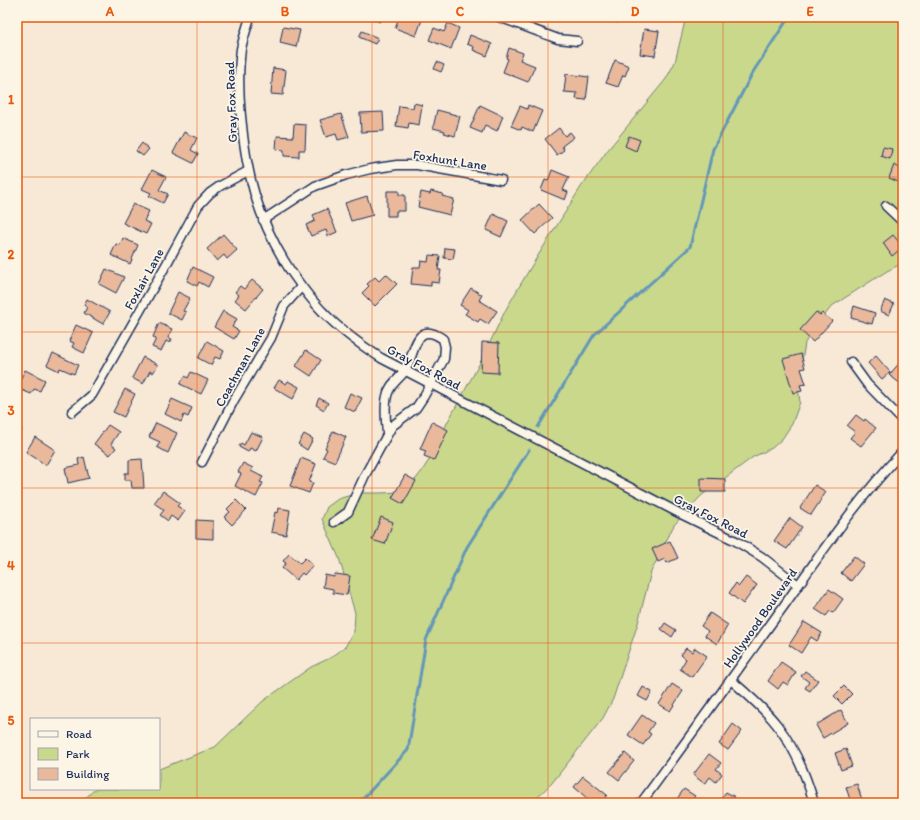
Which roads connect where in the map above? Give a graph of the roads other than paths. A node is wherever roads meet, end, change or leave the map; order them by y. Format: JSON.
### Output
{"nodes":[{"id":1,"x":250,"y":17,"type":"edge"},
{"id":2,"x":499,"y":17,"type":"edge"},
{"id":3,"x":577,"y":41,"type":"dead end"},
{"id":4,"x":248,"y":171,"type":"junction"},
{"id":5,"x":501,"y":180,"type":"dead end"},
{"id":6,"x":886,"y":206,"type":"dead end"},
{"id":7,"x":263,"y":220,"type":"junction"},
{"id":8,"x":903,"y":222,"type":"edge"},
{"id":9,"x":301,"y":286,"type":"junction"},
{"id":10,"x":851,"y":362,"type":"dead end"},
{"id":11,"x":405,"y":371,"type":"junction"},
{"id":12,"x":430,"y":384,"type":"junction"},
{"id":13,"x":72,"y":412,"type":"dead end"},
{"id":14,"x":903,"y":420,"type":"edge"},
{"id":15,"x":387,"y":433,"type":"junction"},
{"id":16,"x":903,"y":451,"type":"edge"},
{"id":17,"x":202,"y":462,"type":"dead end"},
{"id":18,"x":334,"y":522,"type":"dead end"},
{"id":19,"x":798,"y":585,"type":"junction"},
{"id":20,"x":731,"y":680,"type":"junction"},
{"id":21,"x":642,"y":803,"type":"edge"},
{"id":22,"x":814,"y":803,"type":"edge"}],
"edges":[{"from":1,"to":4,"type":"street","name":"Gray Fox Road"},
{"from":2,"to":3,"type":"street"},
{"from":4,"to":7,"type":"street","name":"Gray Fox Road"},
{"from":4,"to":13,"type":"street","name":"Foxlair Lane"},
{"from":5,"to":7,"type":"street","name":"Foxhunt Lane"},
{"from":6,"to":8,"type":"street"},
{"from":7,"to":9,"type":"street","name":"Gray Fox Road"},
{"from":9,"to":11,"type":"street","name":"Gray Fox Road"},
{"from":9,"to":17,"type":"street","name":"Coachman Lane"},
{"from":10,"to":14,"type":"street"},
{"from":11,"to":12,"type":"street","name":"Gray Fox Road"},
{"from":11,"to":12,"type":"street"},
{"from":11,"to":15,"type":"street"},
{"from":12,"to":15,"type":"street"},
{"from":12,"to":19,"type":"street","name":"Gray Fox Road"},
{"from":15,"to":18,"type":"street"},
{"from":16,"to":19,"type":"street","name":"Hollywood Boulevard"},
{"from":19,"to":20,"type":"street","name":"Hollywood Boulevard"},
{"from":20,"to":21,"type":"street","name":"Hollywood Boulevard"},
{"from":20,"to":22,"type":"street"}]}
